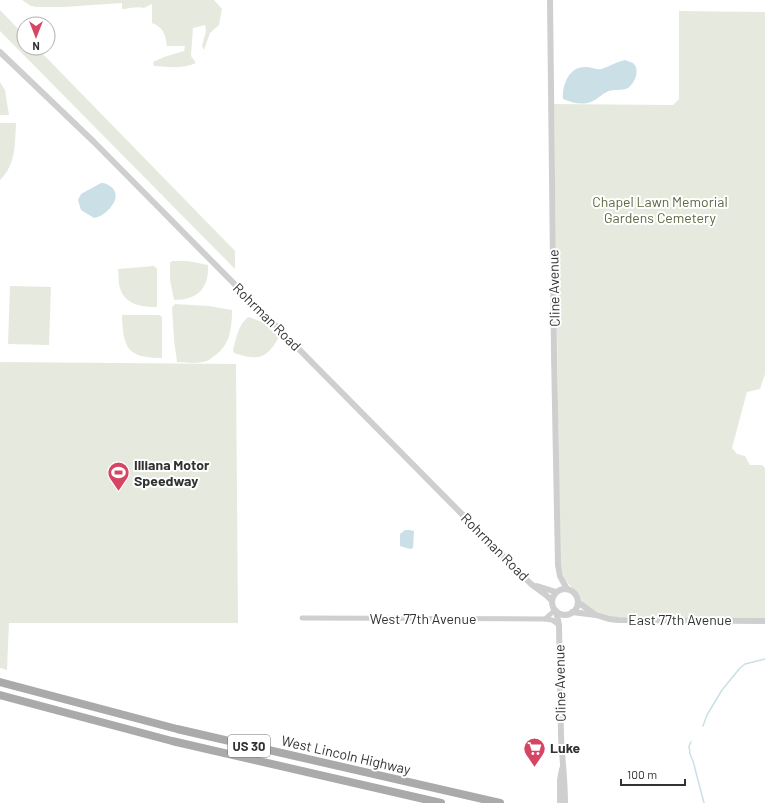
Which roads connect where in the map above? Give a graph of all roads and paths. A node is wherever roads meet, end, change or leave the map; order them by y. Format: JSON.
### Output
{"nodes":[{"id":1,"x":550,"y":0,"type":"edge"},
{"id":2,"x":0,"y":52,"type":"edge"},
{"id":3,"x":560,"y":576,"type":"junction"},
{"id":4,"x":531,"y":584,"type":"junction"},
{"id":5,"x":567,"y":589,"type":"junction"},
{"id":6,"x":556,"y":592,"type":"junction"},
{"id":7,"x":551,"y":600,"type":"junction"},
{"id":8,"x":578,"y":602,"type":"junction"},
{"id":9,"x":555,"y":611,"type":"junction"},
{"id":10,"x":571,"y":613,"type":"junction"},
{"id":11,"x":596,"y":615,"type":"junction"},
{"id":12,"x":302,"y":618,"type":"dead end"},
{"id":13,"x":545,"y":619,"type":"junction"},
{"id":14,"x":765,"y":620,"type":"edge"},
{"id":15,"x":560,"y":625,"type":"junction"},
{"id":16,"x":0,"y":682,"type":"edge"},
{"id":17,"x":0,"y":695,"type":"edge"},
{"id":18,"x":563,"y":766,"type":"junction"},
{"id":19,"x":441,"y":803,"type":"edge"},
{"id":20,"x":500,"y":803,"type":"edge"},
{"id":21,"x":560,"y":803,"type":"edge"},
{"id":22,"x":565,"y":803,"type":"edge"}],
"edges":[{"from":1,"to":3,"type":"street","name":"Cline Avenue"},
{"from":2,"to":4,"type":"street","name":"Rohrman Road"},
{"from":3,"to":5,"type":"street","name":"Cline Avenue"},
{"from":3,"to":6,"type":"street","name":"Cline Avenue"},
{"from":4,"to":6,"type":"street","name":"Rohrman Road"},
{"from":4,"to":7,"type":"street","name":"Rohrman Road"},
{"from":5,"to":6,"type":"street"},
{"from":5,"to":8,"type":"street"},
{"from":6,"to":7,"type":"street"},
{"from":7,"to":9,"type":"street"},
{"from":8,"to":10,"type":"street"},
{"from":8,"to":11,"type":"street","name":"East 77th Avenue"},
{"from":9,"to":10,"type":"street"},
{"from":9,"to":13,"type":"street"},
{"from":9,"to":15,"type":"street","name":"Cline Avenue"},
{"from":10,"to":11,"type":"street","name":"East 77th Avenue"},
{"from":10,"to":15,"type":"street","name":"Cline Avenue"},
{"from":11,"to":14,"type":"street","name":"East 77th Avenue"},
{"from":12,"to":13,"type":"street","name":"West 77th Avenue"},
{"from":13,"to":15,"type":"street","name":"West 77th Avenue"},
{"from":15,"to":18,"type":"street","name":"Cline Avenue"},
{"from":16,"to":20,"type":"main road","name":"West Lincoln Highway","number":"US 30"},
{"from":17,"to":19,"type":"main road","name":"West Lincoln Highway","number":"US 30"},
{"from":18,"to":21,"type":"street","name":"Cline Avenue"},
{"from":18,"to":22,"type":"street","name":"Cline Avenue"}]}
